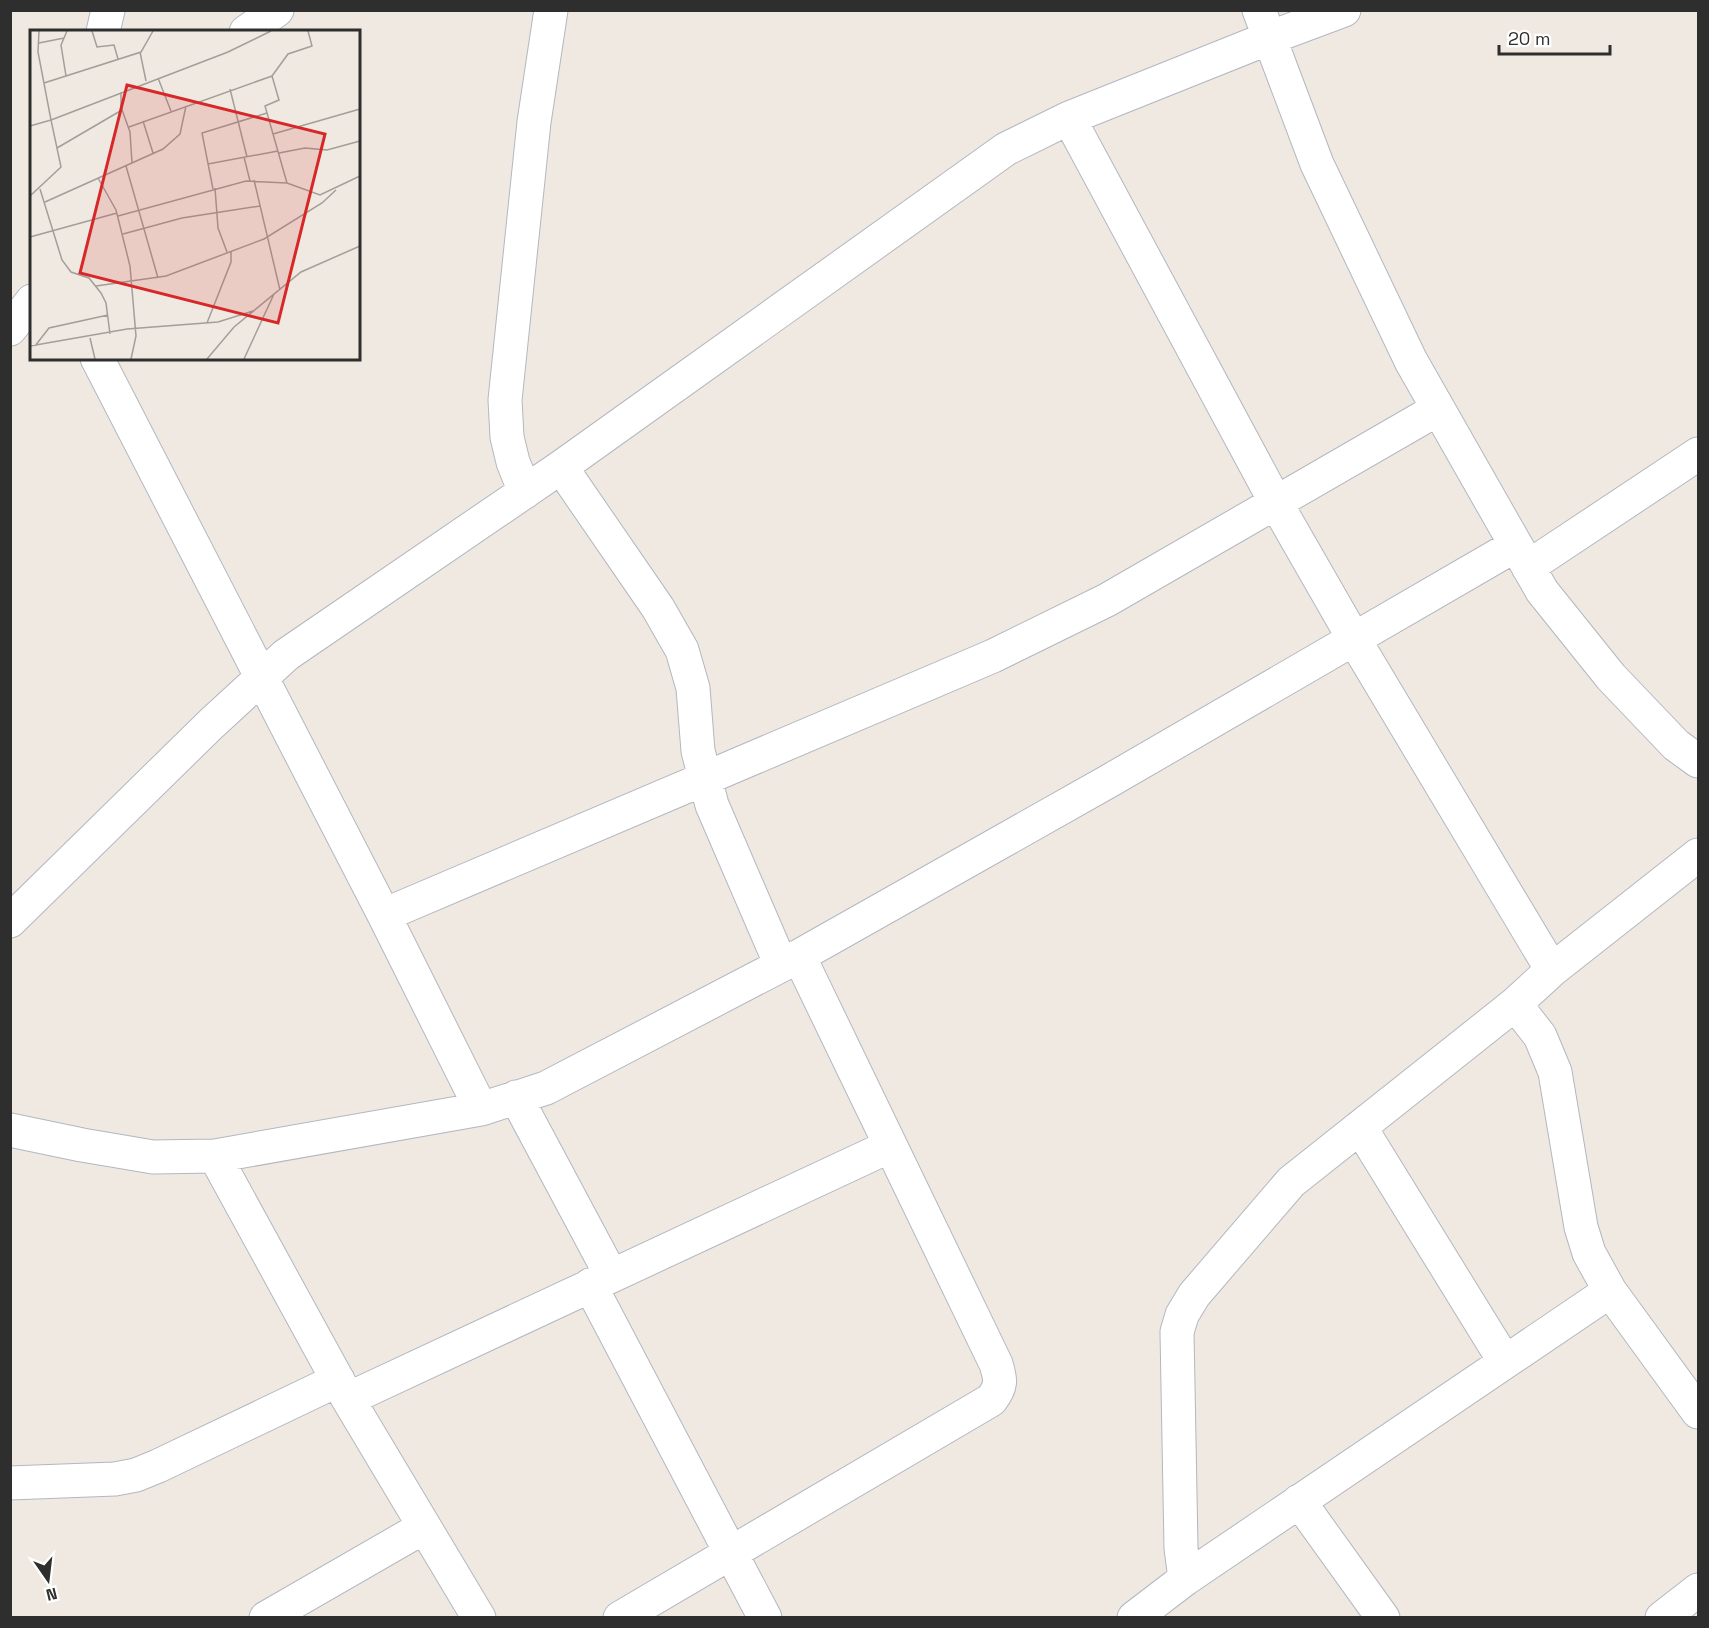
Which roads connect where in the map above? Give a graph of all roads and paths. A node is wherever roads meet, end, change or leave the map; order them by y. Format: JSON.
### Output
{"nodes":[{"id":1,"x":108,"y":10,"type":"edge"},
{"id":2,"x":252,"y":10,"type":"edge"},
{"id":3,"x":277,"y":10,"type":"edge"},
{"id":4,"x":551,"y":10,"type":"edge"},
{"id":5,"x":1344,"y":10,"type":"edge"},
{"id":6,"x":1264,"y":24,"type":"edge"},
{"id":7,"x":103,"y":30,"type":"edge"},
{"id":8,"x":237,"y":30,"type":"edge"},
{"id":9,"x":249,"y":30,"type":"edge"},
{"id":10,"x":1069,"y":118,"type":"junction"},
{"id":11,"x":30,"y":304,"type":"edge"},
{"id":12,"x":10,"y":329,"type":"edge"},
{"id":13,"x":98,"y":360,"type":"edge"},
{"id":14,"x":1438,"y":409,"type":"junction"},
{"id":15,"x":1698,"y":454,"type":"edge"},
{"id":16,"x":561,"y":467,"type":"junction"},
{"id":17,"x":525,"y":492,"type":"junction"},
{"id":18,"x":1276,"y":503,"type":"junction"},
{"id":19,"x":1522,"y":556,"type":"junction"},
{"id":20,"x":1354,"y":639,"type":"junction"},
{"id":21,"x":261,"y":678,"type":"junction"},
{"id":22,"x":1698,"y":761,"type":"edge"},
{"id":23,"x":705,"y":777,"type":"junction"},
{"id":24,"x":1698,"y":855,"type":"edge"},
{"id":25,"x":384,"y":915,"type":"junction"},
{"id":26,"x":10,"y":921,"type":"edge"},
{"id":27,"x":790,"y":960,"type":"junction"},
{"id":28,"x":1552,"y":970,"type":"junction"},
{"id":29,"x":1515,"y":1004,"type":"junction"},
{"id":30,"x":516,"y":1097,"type":"junction"},
{"id":31,"x":482,"y":1109,"type":"junction"},
{"id":32,"x":1360,"y":1127,"type":"junction"},
{"id":33,"x":10,"y":1130,"type":"edge"},
{"id":34,"x":890,"y":1146,"type":"junction"},
{"id":35,"x":215,"y":1156,"type":"junction"},
{"id":36,"x":601,"y":1280,"type":"junction"},
{"id":37,"x":1610,"y":1291,"type":"junction"},
{"id":38,"x":1505,"y":1362,"type":"junction"},
{"id":39,"x":343,"y":1390,"type":"junction"},
{"id":40,"x":1698,"y":1411,"type":"edge"},
{"id":41,"x":10,"y":1484,"type":"edge"},
{"id":42,"x":1299,"y":1501,"type":"junction"},
{"id":43,"x":424,"y":1527,"type":"junction"},
{"id":44,"x":731,"y":1553,"type":"junction"},
{"id":45,"x":1185,"y":1579,"type":"junction"},
{"id":46,"x":1698,"y":1590,"type":"edge"},
{"id":47,"x":266,"y":1617,"type":"edge"},
{"id":48,"x":479,"y":1617,"type":"edge"},
{"id":49,"x":620,"y":1617,"type":"edge"},
{"id":50,"x":765,"y":1617,"type":"edge"},
{"id":51,"x":1134,"y":1617,"type":"edge"},
{"id":52,"x":1383,"y":1617,"type":"edge"},
{"id":53,"x":1662,"y":1617,"type":"edge"}],
"edges":[{"from":1,"to":7,"type":"street"},
{"from":2,"to":8,"type":"street"},
{"from":3,"to":9,"type":"street"},
{"from":4,"to":17,"type":"street"},
{"from":5,"to":6,"type":"street"},
{"from":6,"to":10,"type":"street"},
{"from":6,"to":14,"type":"street"},
{"from":10,"to":16,"type":"street"},
{"from":10,"to":18,"type":"street"},
{"from":11,"to":12,"type":"street"},
{"from":13,"to":21,"type":"street"},
{"from":14,"to":18,"type":"street"},
{"from":14,"to":19,"type":"street"},
{"from":15,"to":19,"type":"street"},
{"from":16,"to":17,"type":"street"},
{"from":16,"to":23,"type":"street"},
{"from":17,"to":21,"type":"street"},
{"from":18,"to":20,"type":"street"},
{"from":18,"to":23,"type":"street"},
{"from":19,"to":20,"type":"street"},
{"from":19,"to":22,"type":"street"},
{"from":20,"to":27,"type":"street"},
{"from":20,"to":28,"type":"street"},
{"from":21,"to":25,"type":"street"},
{"from":21,"to":26,"type":"street"},
{"from":23,"to":25,"type":"street"},
{"from":23,"to":27,"type":"street"},
{"from":24,"to":28,"type":"street"},
{"from":25,"to":31,"type":"street"},
{"from":27,"to":30,"type":"street"},
{"from":27,"to":34,"type":"street"},
{"from":28,"to":29,"type":"street"},
{"from":29,"to":32,"type":"street"},
{"from":29,"to":37,"type":"street"},
{"from":30,"to":31,"type":"street"},
{"from":30,"to":36,"type":"street"},
{"from":31,"to":35,"type":"street"},
{"from":32,"to":38,"type":"street"},
{"from":32,"to":45,"type":"street"},
{"from":33,"to":35,"type":"street"},
{"from":34,"to":36,"type":"street"},
{"from":34,"to":44,"type":"street"},
{"from":35,"to":39,"type":"street"},
{"from":36,"to":39,"type":"street"},
{"from":36,"to":44,"type":"street"},
{"from":37,"to":38,"type":"street"},
{"from":37,"to":40,"type":"street"},
{"from":38,"to":42,"type":"street"},
{"from":39,"to":41,"type":"street"},
{"from":39,"to":43,"type":"street"},
{"from":42,"to":45,"type":"street"},
{"from":42,"to":52,"type":"street"},
{"from":43,"to":47,"type":"street"},
{"from":43,"to":48,"type":"street"},
{"from":44,"to":49,"type":"street"},
{"from":44,"to":50,"type":"street"},
{"from":45,"to":51,"type":"street"},
{"from":46,"to":53,"type":"street"}]}
